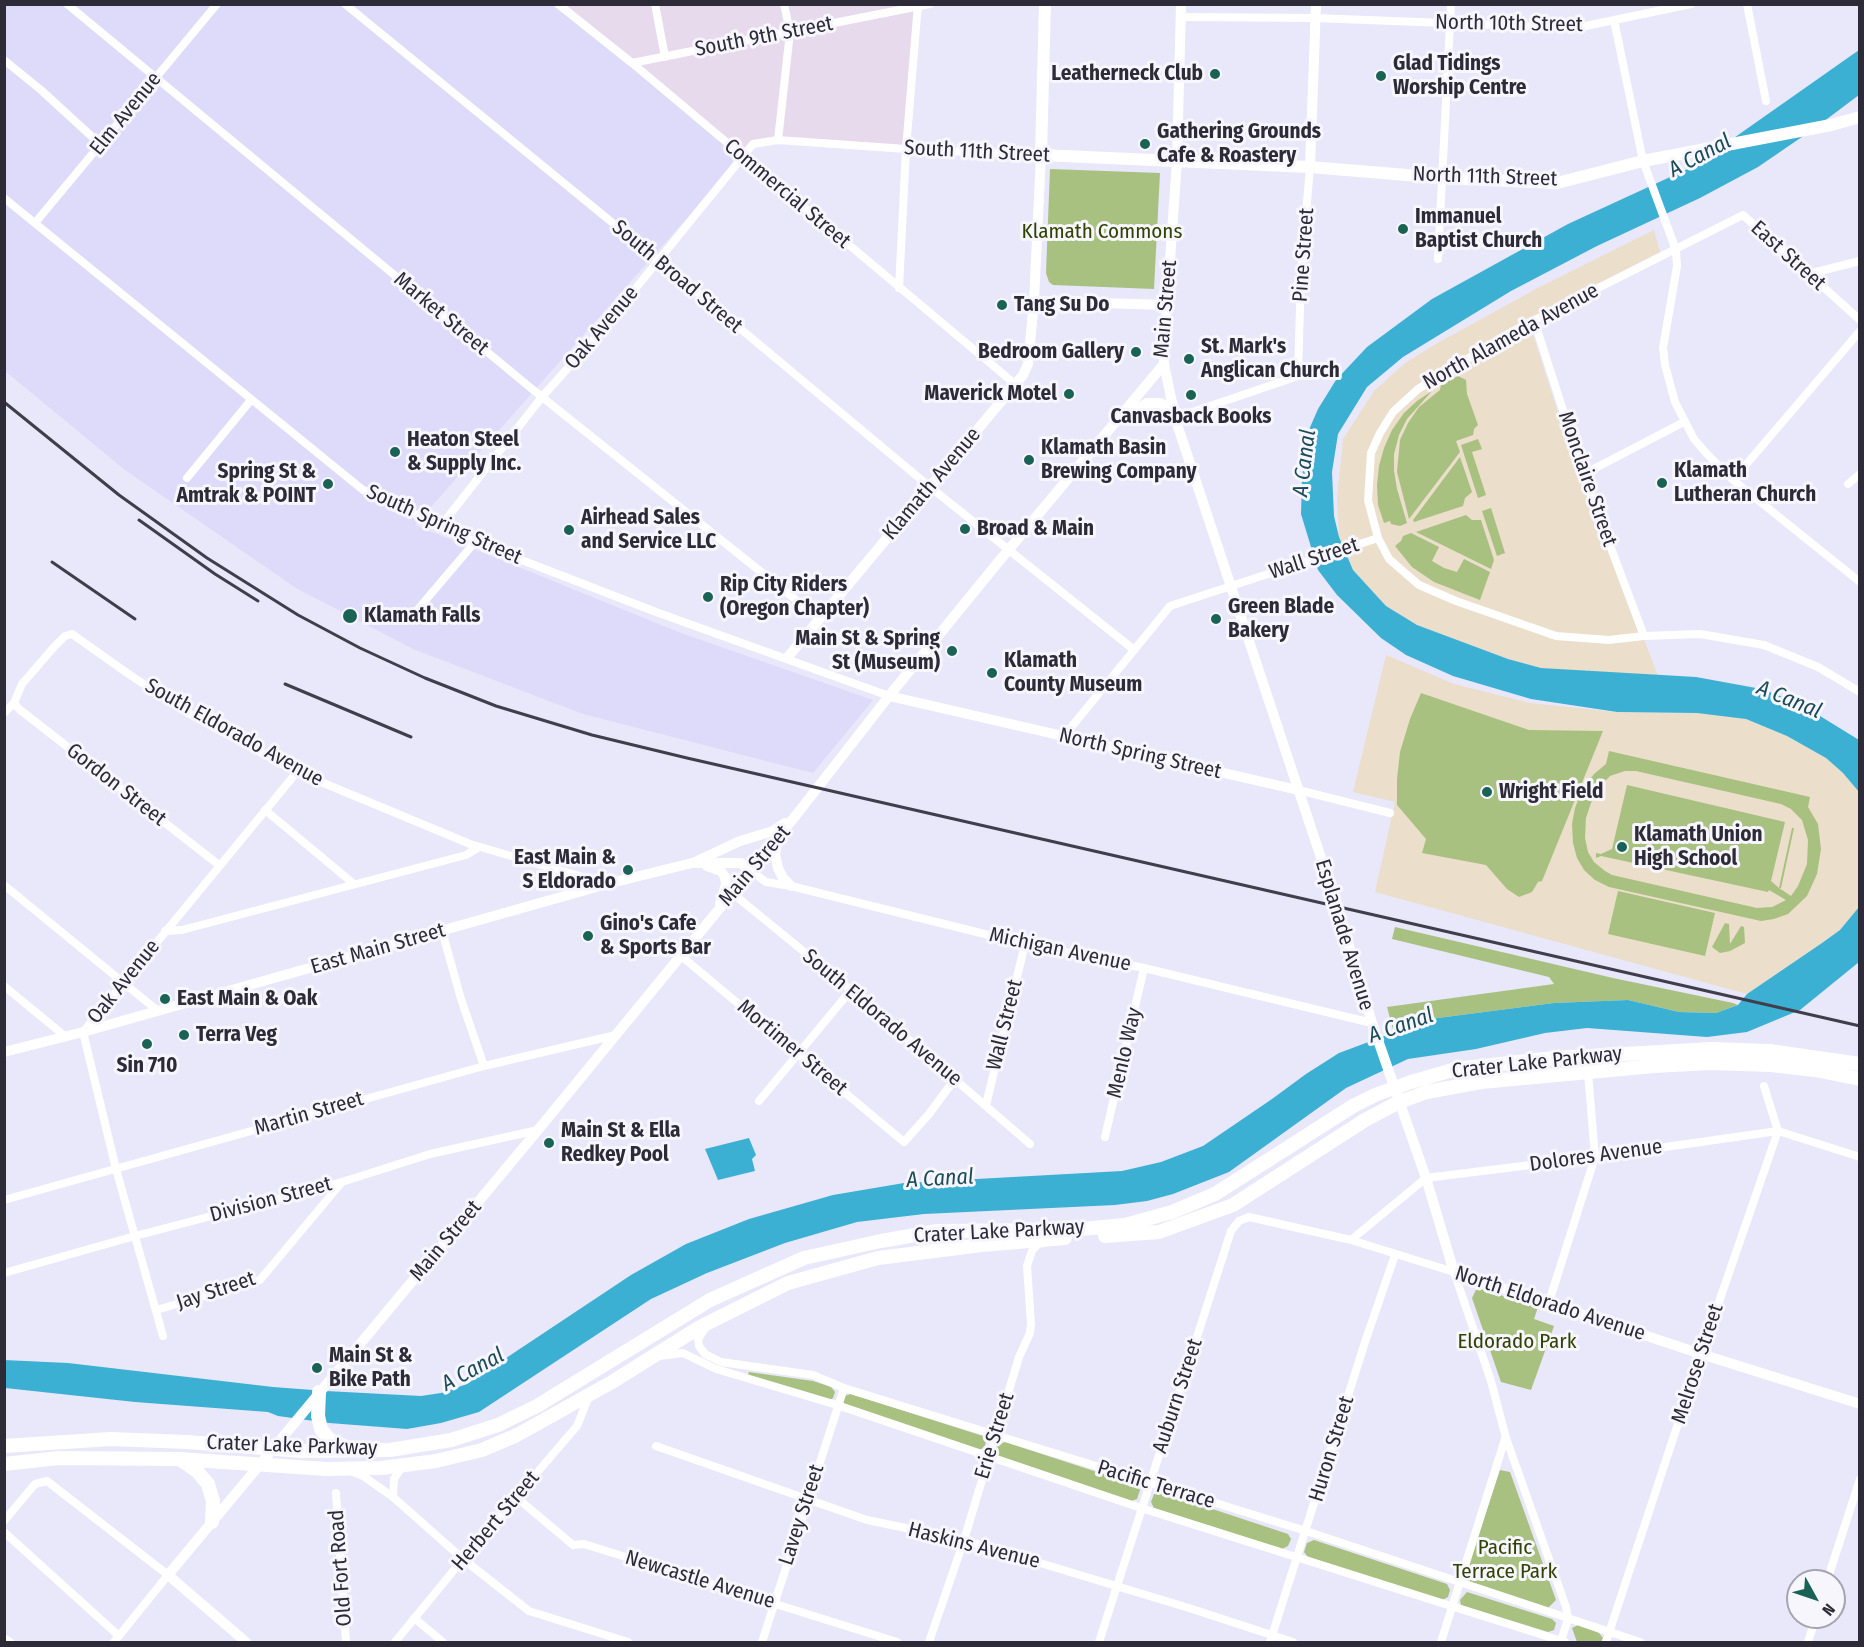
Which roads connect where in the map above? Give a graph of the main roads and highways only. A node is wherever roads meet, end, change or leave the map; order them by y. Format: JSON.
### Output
{"nodes":[{"id":1,"x":1045,"y":4,"type":"edge"},
{"id":2,"x":1860,"y":117,"type":"edge"},
{"id":3,"x":1041,"y":155,"type":"joint"},
{"id":4,"x":1177,"y":161,"type":"joint"},
{"id":5,"x":1860,"y":1064,"type":"edge"},
{"id":6,"x":1860,"y":1079,"type":"edge"},
{"id":7,"x":324,"y":1387,"type":"road end"},
{"id":8,"x":4,"y":1446,"type":"edge"},
{"id":9,"x":353,"y":1450,"type":"junction"},
{"id":10,"x":179,"y":1459,"type":"junction"},
{"id":11,"x":4,"y":1464,"type":"edge"},
{"id":12,"x":212,"y":1522,"type":"road end"}],
"edges":[{"from":1,"to":3,"type":"main road","name":"Klamath Avenue"},
{"from":2,"to":4,"type":"main road","name":"North 11th Street"},
{"from":3,"to":4,"type":"main road","name":"South 11th Street"},
{"from":5,"to":9,"type":"main road","name":"Crater Lake Parkway"},
{"from":6,"to":10,"type":"main road","name":"Crater Lake Parkway"},
{"from":7,"to":9,"type":"main road"},
{"from":8,"to":9,"type":"main road","name":"Crater Lake Parkway"},
{"from":10,"to":11,"type":"main road","name":"Crater Lake Parkway"},
{"from":10,"to":12,"type":"main road"}]}
